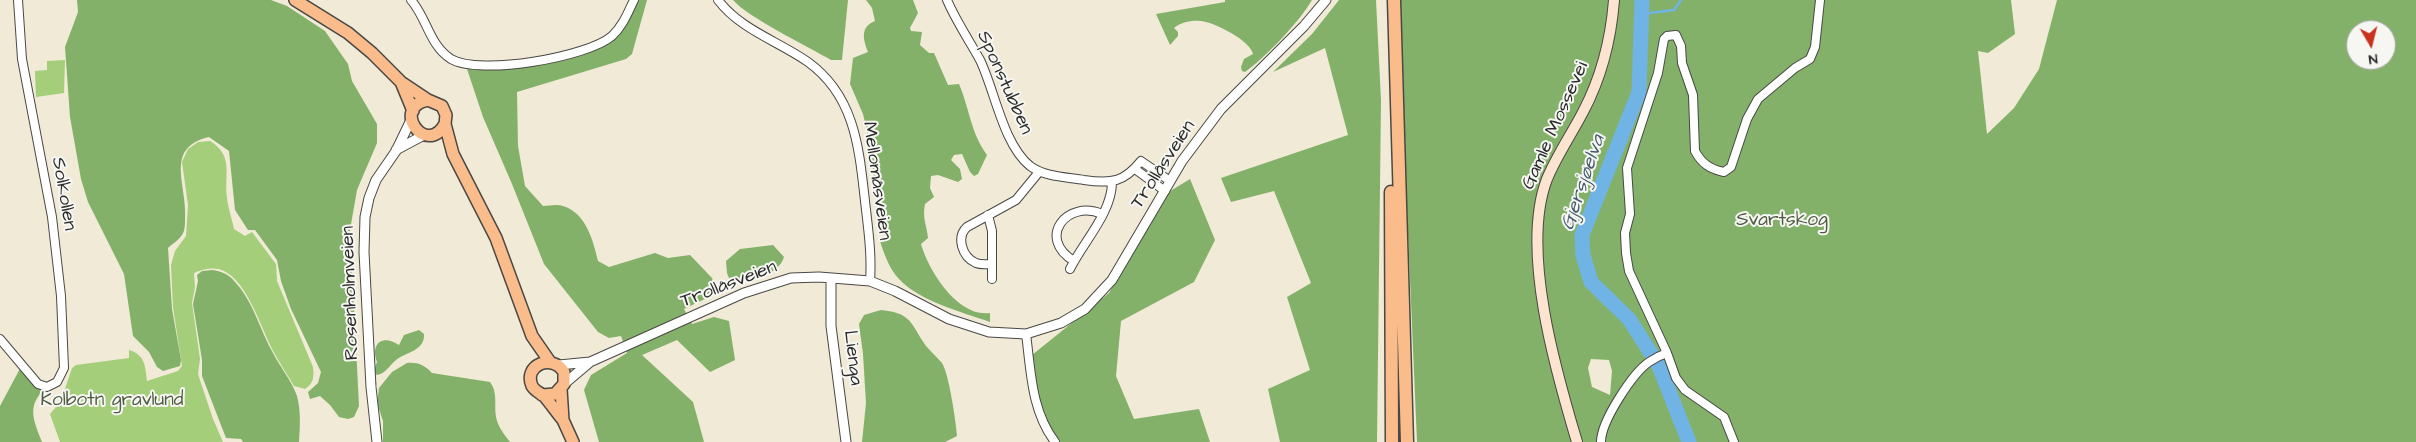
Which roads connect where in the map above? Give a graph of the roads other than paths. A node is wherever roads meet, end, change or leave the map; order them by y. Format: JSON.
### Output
{"nodes":[{"id":1,"x":18,"y":0,"type":"edge"},
{"id":2,"x":295,"y":0,"type":"edge"},
{"id":3,"x":634,"y":0,"type":"edge"},
{"id":4,"x":718,"y":0,"type":"edge"},
{"id":5,"x":947,"y":0,"type":"edge"},
{"id":6,"x":1326,"y":0,"type":"edge"},
{"id":7,"x":1387,"y":0,"type":"edge"},
{"id":8,"x":1394,"y":0,"type":"edge"},
{"id":9,"x":1614,"y":0,"type":"edge"},
{"id":10,"x":1820,"y":0,"type":"edge"},
{"id":11,"x":415,"y":1,"type":"edge"},
{"id":12,"x":401,"y":82,"type":"junction"},
{"id":13,"x":428,"y":100,"type":"junction"},
{"id":14,"x":412,"y":115,"type":"junction"},
{"id":15,"x":445,"y":124,"type":"junction"},
{"id":16,"x":427,"y":135,"type":"junction"},
{"id":17,"x":396,"y":151,"type":"junction"},
{"id":18,"x":453,"y":154,"type":"junction"},
{"id":19,"x":1135,"y":169,"type":"junction"},
{"id":20,"x":1039,"y":172,"type":"junction"},
{"id":21,"x":1170,"y":181,"type":"junction"},
{"id":22,"x":1112,"y":182,"type":"junction"},
{"id":23,"x":1165,"y":191,"type":"junction"},
{"id":24,"x":1102,"y":214,"type":"junction"},
{"id":25,"x":988,"y":215,"type":"junction"},
{"id":26,"x":1074,"y":261,"type":"junction"},
{"id":27,"x":992,"y":264,"type":"junction"},
{"id":28,"x":1070,"y":270,"type":"dead end"},
{"id":29,"x":831,"y":278,"type":"junction"},
{"id":30,"x":992,"y":279,"type":"dead end"},
{"id":31,"x":870,"y":281,"type":"junction"},
{"id":32,"x":1026,"y":334,"type":"junction"},
{"id":33,"x":532,"y":336,"type":"junction"},
{"id":34,"x":0,"y":339,"type":"edge"},
{"id":35,"x":1667,"y":352,"type":"junction"},
{"id":36,"x":590,"y":362,"type":"junction"},
{"id":37,"x":554,"y":364,"type":"junction"},
{"id":38,"x":534,"y":368,"type":"junction"},
{"id":39,"x":563,"y":387,"type":"junction"},
{"id":40,"x":542,"y":395,"type":"junction"},
{"id":41,"x":564,"y":420,"type":"junction"},
{"id":42,"x":377,"y":442,"type":"edge"},
{"id":43,"x":573,"y":442,"type":"edge"},
{"id":44,"x":846,"y":442,"type":"edge"},
{"id":45,"x":1055,"y":442,"type":"edge"},
{"id":46,"x":1392,"y":442,"type":"edge"},
{"id":47,"x":1406,"y":442,"type":"edge"},
{"id":48,"x":1577,"y":442,"type":"edge"},
{"id":49,"x":1601,"y":442,"type":"edge"},
{"id":50,"x":1734,"y":442,"type":"edge"}],
"edges":[{"from":1,"to":34,"type":"street","name":"Solkollen"},
{"from":2,"to":12,"type":"main road"},
{"from":3,"to":11,"type":"street"},
{"from":4,"to":31,"type":"street","name":"Mellomåsveien"},
{"from":5,"to":20,"type":"street","name":"Sponstubben"},
{"from":6,"to":21,"type":"street","name":"Trollåsveien"},
{"from":7,"to":46,"type":"highway"},
{"from":8,"to":47,"type":"highway"},
{"from":9,"to":48,"type":"main road","name":"Gamle Mossevei"},
{"from":10,"to":35,"type":"street"},
{"from":12,"to":13,"type":"main road"},
{"from":12,"to":14,"type":"main road"},
{"from":13,"to":14,"type":"main road"},
{"from":13,"to":15,"type":"main road"},
{"from":14,"to":16,"type":"main road"},
{"from":14,"to":17,"type":"street","name":"Rosenholmveien"},
{"from":15,"to":16,"type":"main road"},
{"from":15,"to":18,"type":"main road"},
{"from":16,"to":17,"type":"street","name":"Rosenholmveien"},
{"from":16,"to":18,"type":"main road"},
{"from":17,"to":42,"type":"street","name":"Rosenholmveien"},
{"from":18,"to":33,"type":"main road"},
{"from":19,"to":21,"type":"street"},
{"from":19,"to":22,"type":"street"},
{"from":19,"to":23,"type":"street"},
{"from":20,"to":22,"type":"street"},
{"from":20,"to":25,"type":"street"},
{"from":21,"to":23,"type":"street","name":"Trollåsveien"},
{"from":22,"to":24,"type":"street"},
{"from":23,"to":32,"type":"street","name":"Trollåsveien"},
{"from":24,"to":26,"type":"street"},
{"from":24,"to":26,"type":"street"},
{"from":25,"to":27,"type":"street"},
{"from":25,"to":27,"type":"street"},
{"from":26,"to":28,"type":"street"},
{"from":27,"to":30,"type":"street"},
{"from":29,"to":31,"type":"street","name":"Trollåsveien"},
{"from":29,"to":36,"type":"street","name":"Trollåsveien"},
{"from":29,"to":44,"type":"street","name":"Lienga"},
{"from":31,"to":32,"type":"street","name":"Trollåsveien"},
{"from":32,"to":45,"type":"street"},
{"from":33,"to":37,"type":"main road"},
{"from":33,"to":38,"type":"main road"},
{"from":35,"to":49,"type":"street"},
{"from":35,"to":50,"type":"street"},
{"from":36,"to":37,"type":"street","name":"Trollåsveien"},
{"from":36,"to":39,"type":"street","name":"Trollåsveien"},
{"from":37,"to":38,"type":"main road"},
{"from":37,"to":39,"type":"main road"},
{"from":38,"to":40,"type":"main road"},
{"from":39,"to":40,"type":"main road"},
{"from":39,"to":41,"type":"main road"},
{"from":40,"to":41,"type":"main road"},
{"from":41,"to":43,"type":"main road"}]}
